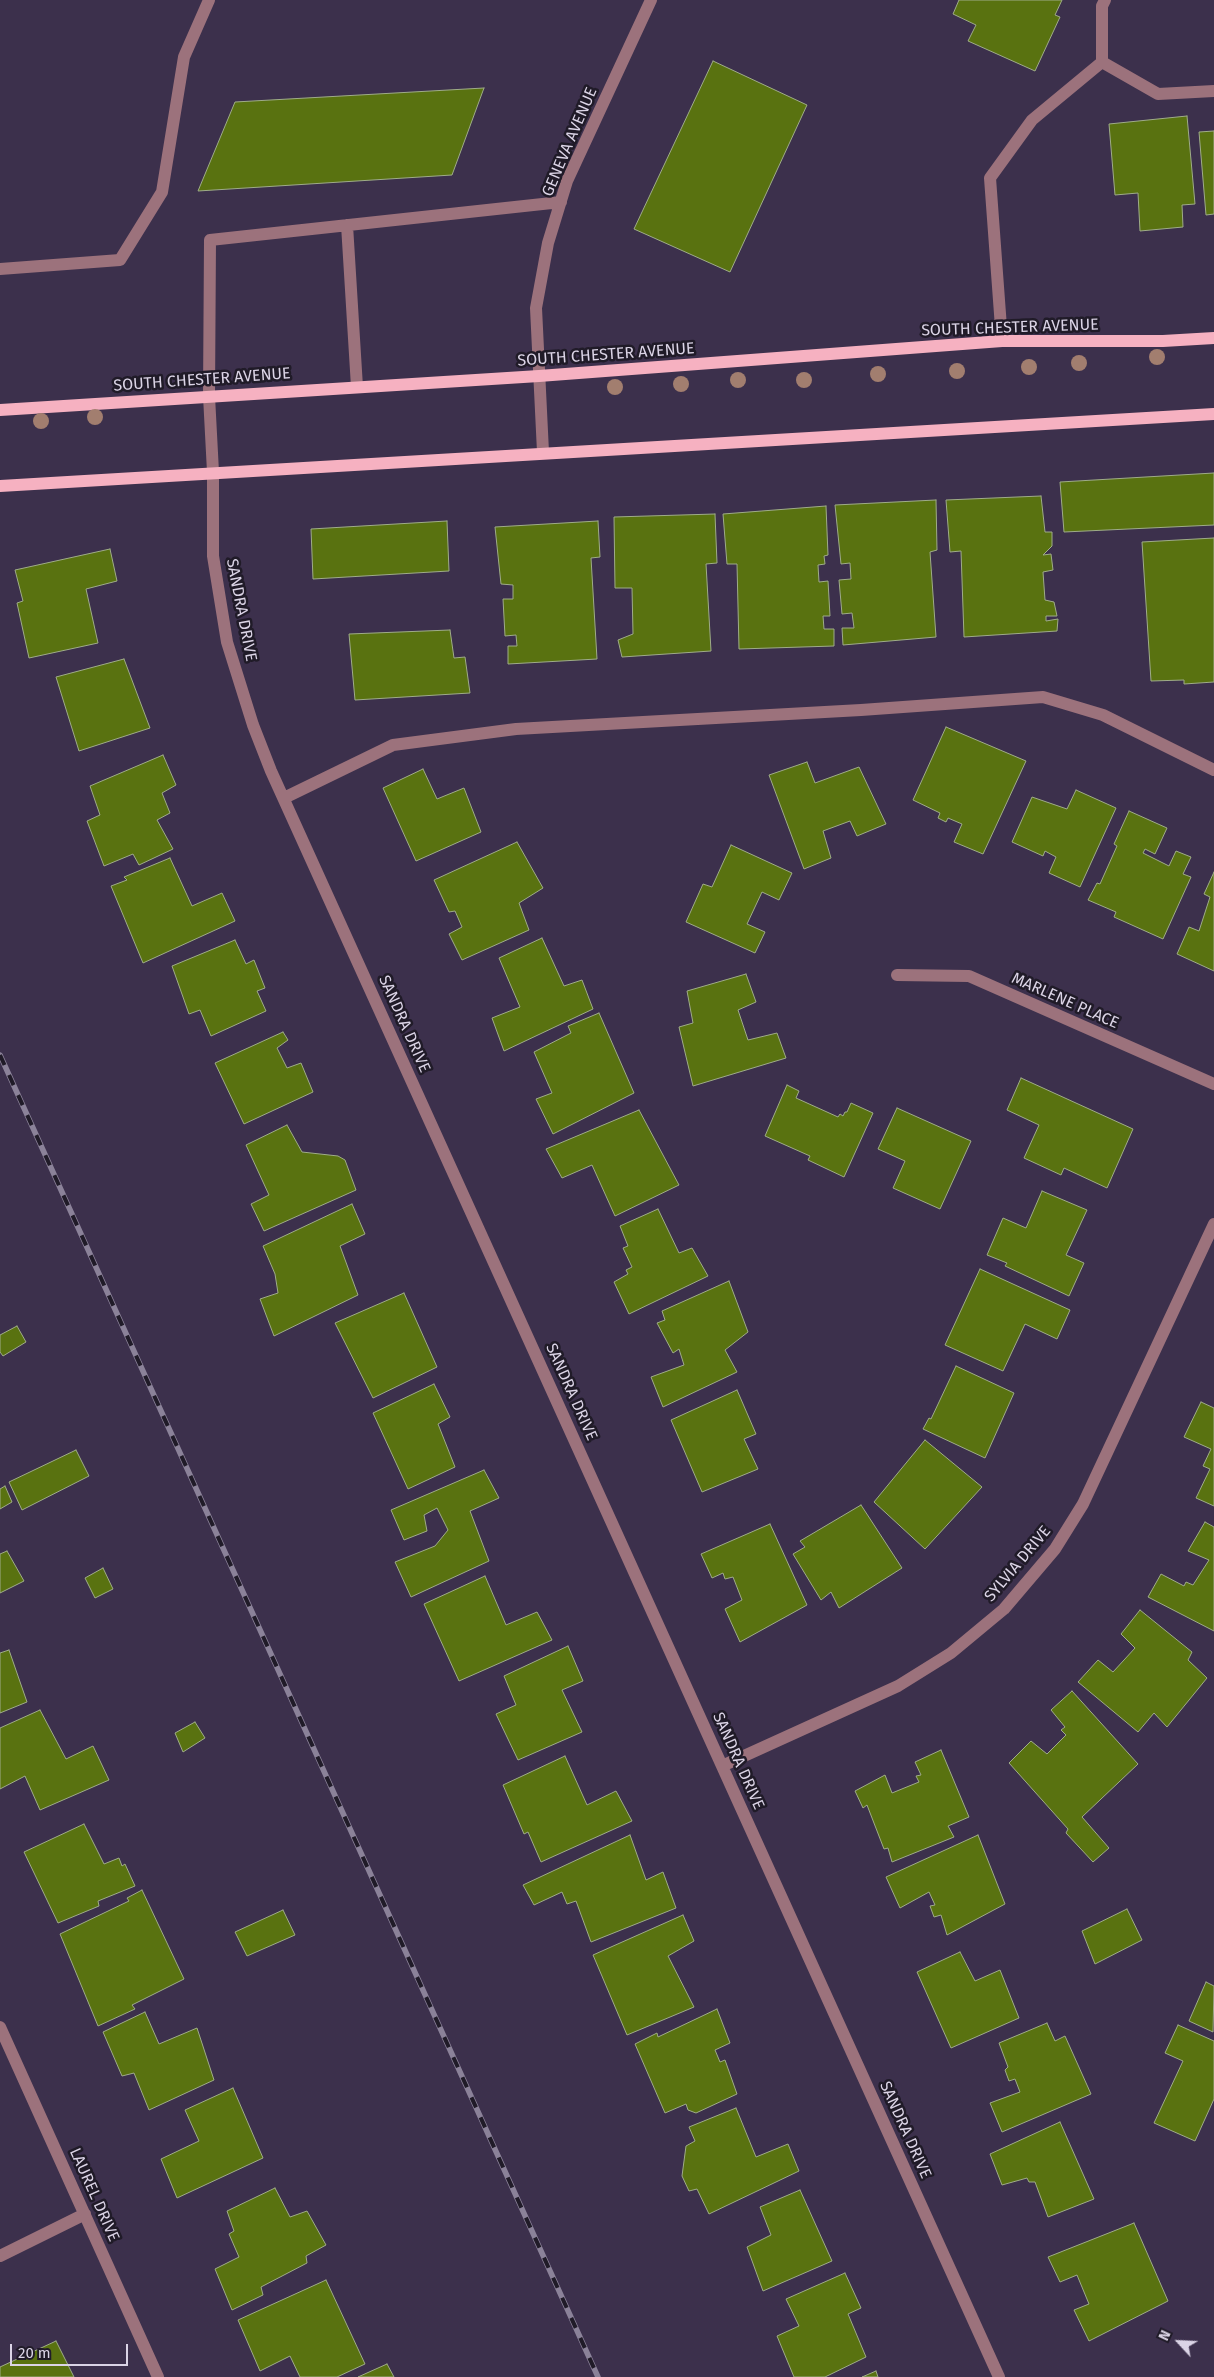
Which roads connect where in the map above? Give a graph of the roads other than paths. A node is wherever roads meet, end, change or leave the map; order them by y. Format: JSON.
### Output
{"nodes":[{"id":1,"x":209,"y":0,"type":"edge"},
{"id":2,"x":1104,"y":0,"type":"edge"},
{"id":3,"x":647,"y":1,"type":"edge"},
{"id":4,"x":1102,"y":62,"type":"junction"},
{"id":5,"x":1214,"y":91,"type":"edge"},
{"id":6,"x":561,"y":202,"type":"junction"},
{"id":7,"x":347,"y":225,"type":"junction"},
{"id":8,"x":0,"y":269,"type":"edge"},
{"id":9,"x":1214,"y":338,"type":"edge"},
{"id":10,"x":1002,"y":341,"type":"junction"},
{"id":11,"x":539,"y":376,"type":"junction"},
{"id":12,"x":357,"y":387,"type":"junction"},
{"id":13,"x":209,"y":396,"type":"junction"},
{"id":14,"x":0,"y":410,"type":"edge"},
{"id":15,"x":1214,"y":414,"type":"edge"},
{"id":16,"x":543,"y":452,"type":"junction"},
{"id":17,"x":213,"y":472,"type":"junction"},
{"id":18,"x":0,"y":486,"type":"edge"},
{"id":19,"x":1214,"y":770,"type":"edge"},
{"id":20,"x":284,"y":798,"type":"junction"},
{"id":21,"x":897,"y":975,"type":"dead end"},
{"id":22,"x":1214,"y":1084,"type":"edge"},
{"id":23,"x":1214,"y":1224,"type":"edge"},
{"id":24,"x":722,"y":1766,"type":"junction"},
{"id":25,"x":0,"y":2027,"type":"edge"},
{"id":26,"x":85,"y":2214,"type":"junction"},
{"id":27,"x":0,"y":2256,"type":"edge"},
{"id":28,"x":158,"y":2377,"type":"edge"},
{"id":29,"x":999,"y":2377,"type":"edge"}],
"edges":[{"from":1,"to":8,"type":"street"},
{"from":2,"to":4,"type":"street"},
{"from":3,"to":6,"type":"street","name":"GENEVA AVENUE"},
{"from":4,"to":5,"type":"street"},
{"from":4,"to":10,"type":"street"},
{"from":6,"to":7,"type":"street"},
{"from":6,"to":11,"type":"street","name":"GENEVA AVENUE"},
{"from":7,"to":12,"type":"street"},
{"from":7,"to":13,"type":"street","name":"SANDRA DRIVE"},
{"from":9,"to":10,"type":"main road","name":"SOUTH CHESTER AVENUE"},
{"from":10,"to":11,"type":"main road","name":"SOUTH CHESTER AVENUE"},
{"from":11,"to":12,"type":"main road","name":"SOUTH CHESTER AVENUE"},
{"from":11,"to":16,"type":"street","name":"GENEVA AVENUE"},
{"from":12,"to":13,"type":"main road","name":"SOUTH CHESTER AVENUE"},
{"from":13,"to":14,"type":"main road","name":"SOUTH CHESTER AVENUE"},
{"from":13,"to":17,"type":"street","name":"SANDRA DRIVE"},
{"from":15,"to":16,"type":"main road"},
{"from":16,"to":17,"type":"main road"},
{"from":17,"to":18,"type":"main road"},
{"from":17,"to":20,"type":"street","name":"SANDRA DRIVE"},
{"from":19,"to":20,"type":"street"},
{"from":20,"to":24,"type":"street","name":"SANDRA DRIVE"},
{"from":21,"to":22,"type":"street","name":"MARLENE PLACE"},
{"from":23,"to":24,"type":"street","name":"SYLVIA DRIVE"},
{"from":24,"to":29,"type":"street","name":"SANDRA DRIVE"},
{"from":25,"to":26,"type":"street","name":"LAUREL DRIVE"},
{"from":26,"to":27,"type":"street"},
{"from":26,"to":28,"type":"street","name":"LAUREL DRIVE"}]}
